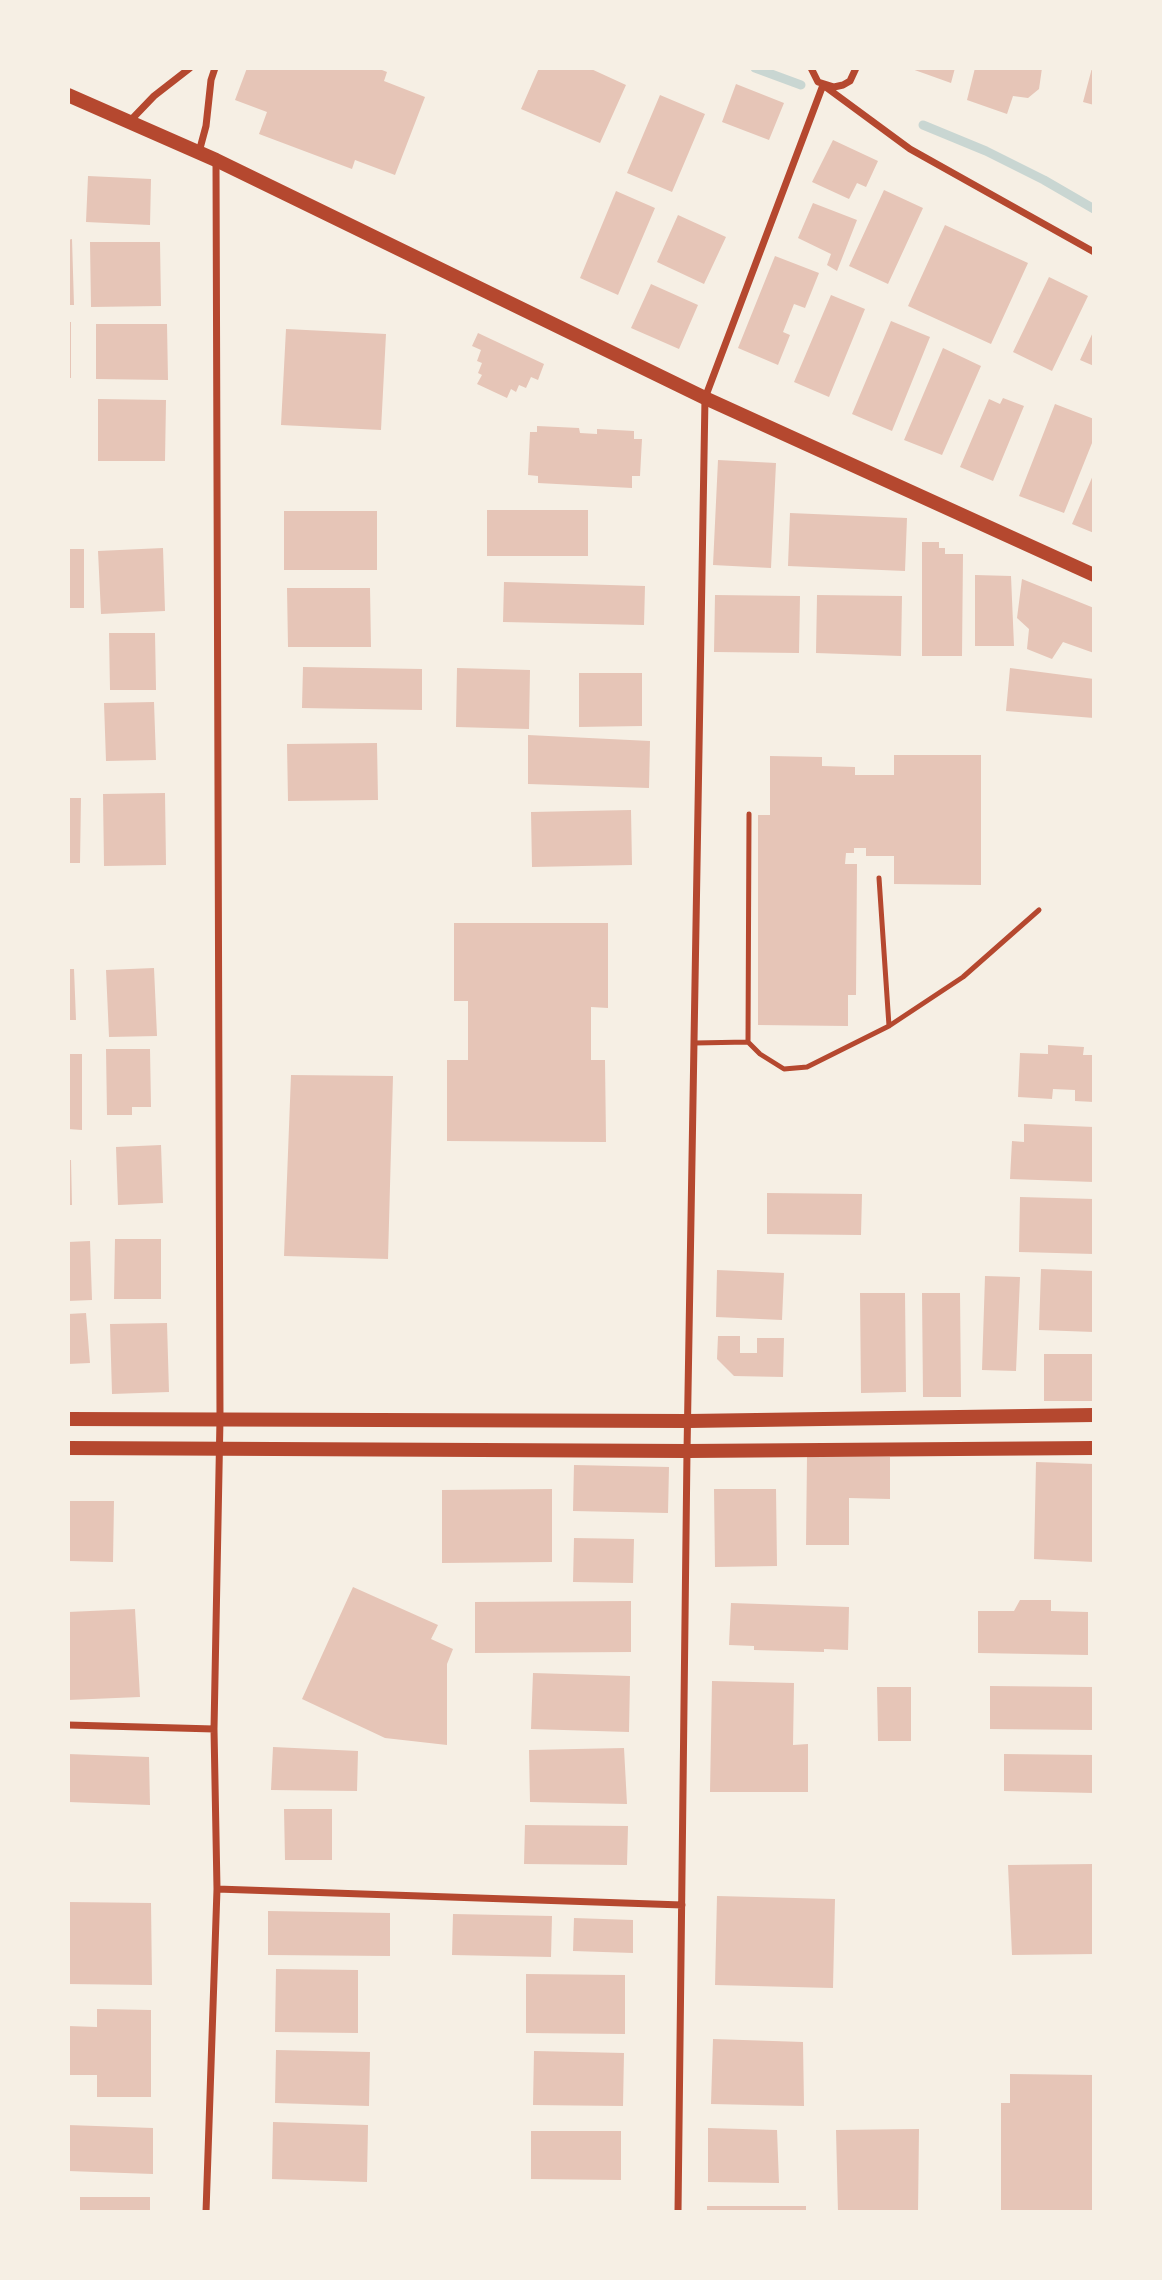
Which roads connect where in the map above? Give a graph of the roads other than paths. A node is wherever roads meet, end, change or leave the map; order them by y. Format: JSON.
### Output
{"nodes":[{"id":1,"x":190,"y":68,"type":"edge"},
{"id":2,"x":215,"y":68,"type":"edge"},
{"id":3,"x":805,"y":68,"type":"edge"},
{"id":4,"x":856,"y":68,"type":"edge"},
{"id":5,"x":812,"y":71,"type":"edge"},
{"id":6,"x":823,"y":85,"type":"junction"},
{"id":7,"x":68,"y":95,"type":"edge"},
{"id":8,"x":130,"y":121,"type":"junction"},
{"id":9,"x":199,"y":153,"type":"junction"},
{"id":10,"x":216,"y":160,"type":"junction"},
{"id":11,"x":1094,"y":252,"type":"edge"},
{"id":12,"x":705,"y":398,"type":"junction"},
{"id":13,"x":1094,"y":575,"type":"edge"},
{"id":14,"x":749,"y":814,"type":"dead end"},
{"id":15,"x":879,"y":878,"type":"dead end"},
{"id":16,"x":1039,"y":910,"type":"dead end"},
{"id":17,"x":889,"y":1026,"type":"junction"},
{"id":18,"x":748,"y":1042,"type":"junction"},
{"id":19,"x":695,"y":1044,"type":"junction"},
{"id":20,"x":1094,"y":1415,"type":"edge"},
{"id":21,"x":68,"y":1419,"type":"edge"},
{"id":22,"x":220,"y":1419,"type":"junction"},
{"id":23,"x":689,"y":1421,"type":"junction"},
{"id":24,"x":68,"y":1448,"type":"edge"},
{"id":25,"x":1094,"y":1448,"type":"edge"},
{"id":26,"x":219,"y":1450,"type":"junction"},
{"id":27,"x":687,"y":1451,"type":"junction"},
{"id":28,"x":68,"y":1725,"type":"edge"},
{"id":29,"x":214,"y":1729,"type":"junction"},
{"id":30,"x":217,"y":1889,"type":"junction"},
{"id":31,"x":682,"y":1905,"type":"junction"},
{"id":32,"x":206,"y":2212,"type":"edge"},
{"id":33,"x":678,"y":2212,"type":"edge"}],
"edges":[{"from":1,"to":8,"type":"street"},
{"from":2,"to":9,"type":"street"},
{"from":3,"to":5,"type":"street"},
{"from":4,"to":6,"type":"street"},
{"from":5,"to":6,"type":"street"},
{"from":6,"to":11,"type":"street"},
{"from":6,"to":12,"type":"street"},
{"from":7,"to":8,"type":"main road"},
{"from":8,"to":9,"type":"main road"},
{"from":9,"to":10,"type":"main road"},
{"from":10,"to":12,"type":"main road"},
{"from":10,"to":22,"type":"street"},
{"from":12,"to":13,"type":"main road"},
{"from":12,"to":19,"type":"street"},
{"from":14,"to":18,"type":"lane"},
{"from":15,"to":17,"type":"lane"},
{"from":16,"to":17,"type":"lane"},
{"from":17,"to":18,"type":"lane"},
{"from":18,"to":19,"type":"lane"},
{"from":19,"to":23,"type":"street"},
{"from":20,"to":23,"type":"main road"},
{"from":21,"to":22,"type":"main road"},
{"from":22,"to":23,"type":"main road"},
{"from":22,"to":26,"type":"street"},
{"from":23,"to":27,"type":"street"},
{"from":24,"to":26,"type":"main road"},
{"from":25,"to":27,"type":"main road"},
{"from":26,"to":27,"type":"main road"},
{"from":26,"to":29,"type":"street"},
{"from":27,"to":31,"type":"street"},
{"from":28,"to":29,"type":"street"},
{"from":29,"to":30,"type":"street"},
{"from":30,"to":31,"type":"street"},
{"from":30,"to":32,"type":"street"},
{"from":31,"to":33,"type":"street"}]}
